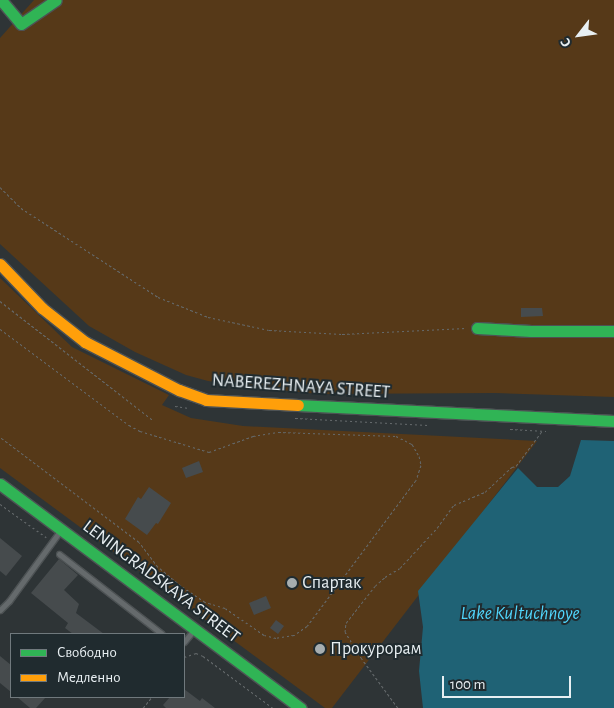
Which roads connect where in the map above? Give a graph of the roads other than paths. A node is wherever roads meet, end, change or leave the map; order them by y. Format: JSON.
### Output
{"nodes":[{"id":1,"x":1,"y":0,"type":"edge"},
{"id":2,"x":56,"y":0,"type":"edge"},
{"id":3,"x":0,"y":264,"type":"edge"},
{"id":4,"x":477,"y":328,"type":"road end"},
{"id":5,"x":614,"y":331,"type":"edge"},
{"id":6,"x":614,"y":420,"type":"edge"},
{"id":7,"x":0,"y":484,"type":"edge"},
{"id":8,"x":62,"y":529,"type":"junction"},
{"id":9,"x":59,"y":554,"type":"dead end"},
{"id":10,"x":0,"y":610,"type":"edge"},
{"id":11,"x":195,"y":628,"type":"junction"},
{"id":12,"x":161,"y":633,"type":"edge"},
{"id":13,"x":185,"y":641,"type":"edge"},
{"id":14,"x":301,"y":708,"type":"edge"}],
"edges":[{"from":1,"to":2,"type":"main road"},
{"from":3,"to":6,"type":"main road","name":"NABEREZHNAYA STREET"},
{"from":4,"to":5,"type":"main road"},
{"from":7,"to":8,"type":"main road","name":"LENINGRADSKAYA STREET"},
{"from":8,"to":10,"type":"lane"},
{"from":8,"to":11,"type":"main road","name":"LENINGRADSKAYA STREET"},
{"from":9,"to":12,"type":"lane"},
{"from":11,"to":13,"type":"lane"},
{"from":11,"to":14,"type":"main road","name":"LENINGRADSKAYA STREET"}]}
